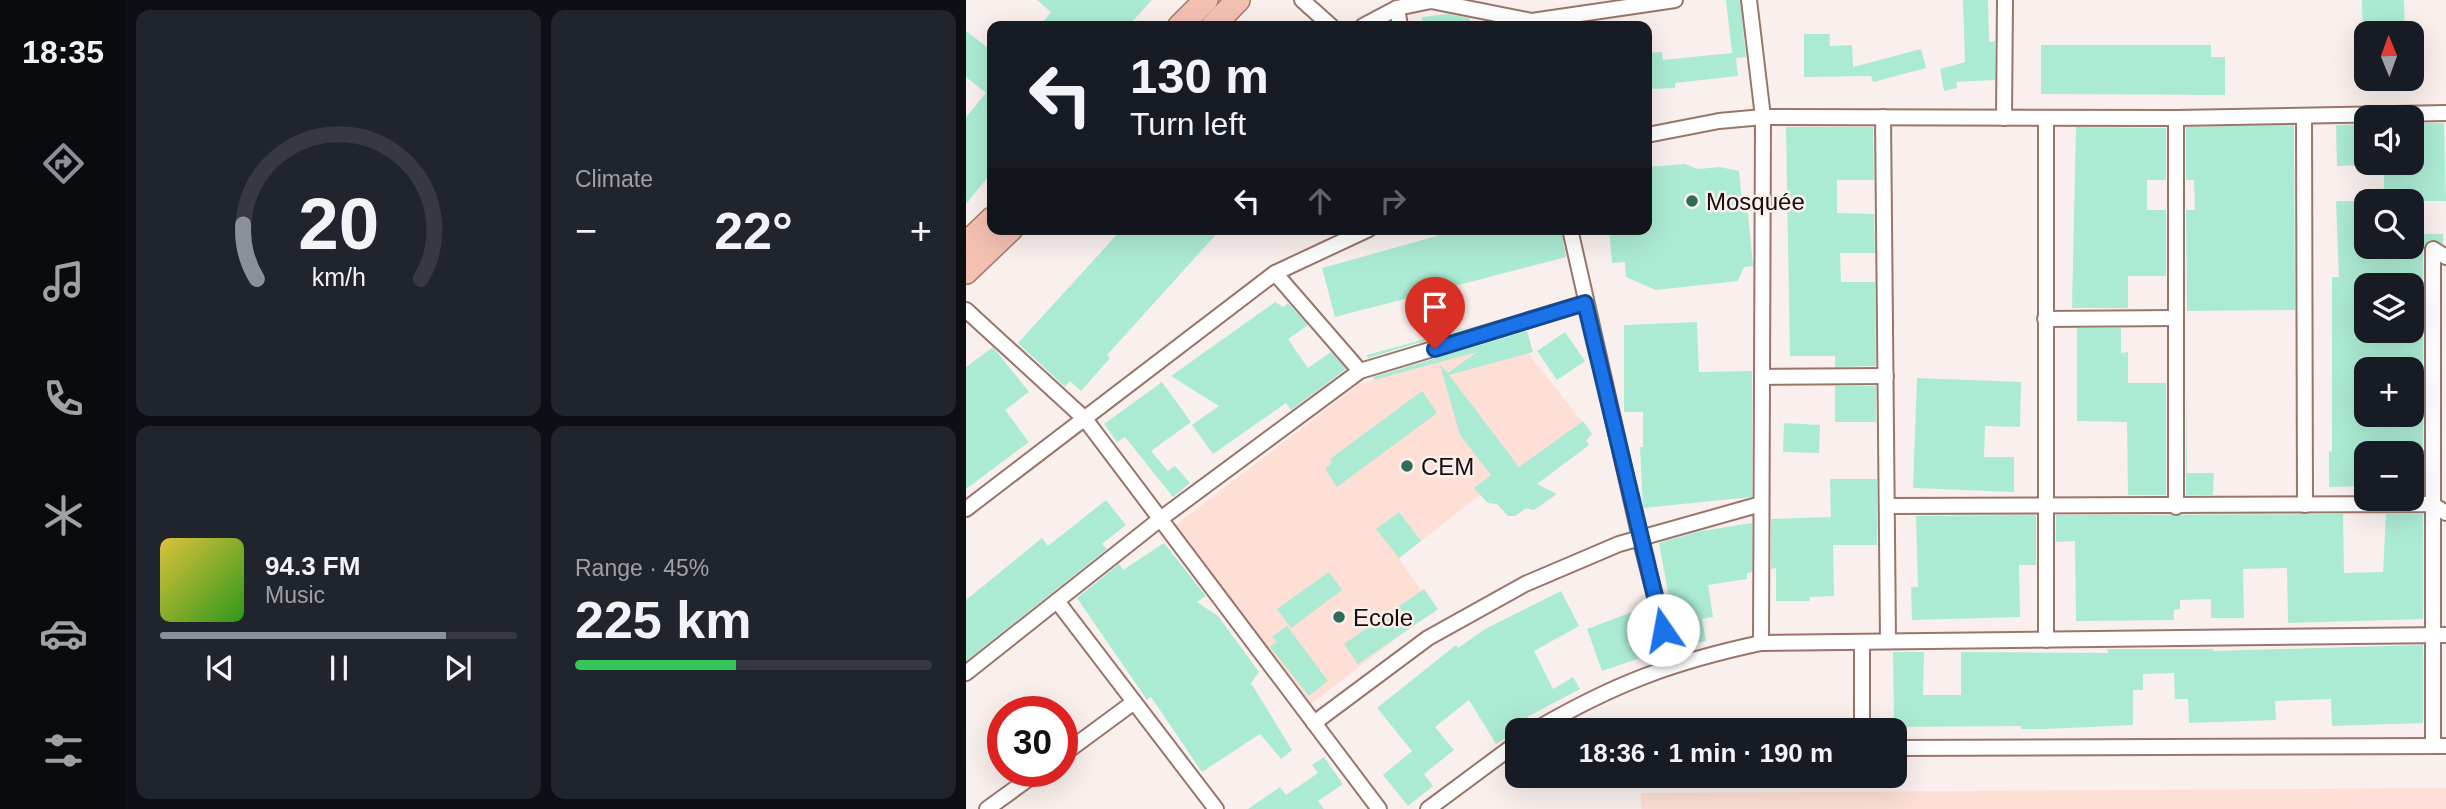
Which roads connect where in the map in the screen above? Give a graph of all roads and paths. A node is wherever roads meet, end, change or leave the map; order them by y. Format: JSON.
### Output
{"nodes":[{"id":1,"x":1206,"y":0,"type":"edge"},
{"id":2,"x":1238,"y":0,"type":"edge"},
{"id":3,"x":1302,"y":0,"type":"edge"},
{"id":4,"x":1675,"y":0,"type":"edge"},
{"id":5,"x":1749,"y":0,"type":"edge"},
{"id":6,"x":2005,"y":0,"type":"edge"},
{"id":7,"x":1397,"y":8,"type":"junction"},
{"id":8,"x":1185,"y":21,"type":"edge"},
{"id":9,"x":1218,"y":21,"type":"edge"},
{"id":10,"x":1325,"y":21,"type":"edge"},
{"id":11,"x":1372,"y":21,"type":"edge"},
{"id":12,"x":1399,"y":21,"type":"edge"},
{"id":13,"x":2446,"y":113,"type":"edge"},
{"id":14,"x":2304,"y":116,"type":"junction"},
{"id":15,"x":1763,"y":117,"type":"junction"},
{"id":16,"x":1883,"y":117,"type":"junction"},
{"id":17,"x":2004,"y":118,"type":"junction"},
{"id":18,"x":2046,"y":118,"type":"junction"},
{"id":19,"x":2176,"y":118,"type":"junction"},
{"id":20,"x":1652,"y":134,"type":"edge"},
{"id":21,"x":987,"y":224,"type":"edge"},
{"id":22,"x":1005,"y":235,"type":"edge"},
{"id":23,"x":1355,"y":235,"type":"edge"},
{"id":24,"x":1571,"y":235,"type":"edge"},
{"id":25,"x":966,"y":244,"type":"edge"},
{"id":26,"x":2446,"y":257,"type":"edge"},
{"id":27,"x":966,"y":272,"type":"edge"},
{"id":28,"x":1275,"y":273,"type":"junction"},
{"id":29,"x":1585,"y":303,"type":"junction"},
{"id":30,"x":966,"y":310,"type":"edge"},
{"id":31,"x":2176,"y":318,"type":"junction"},
{"id":32,"x":2045,"y":319,"type":"junction"},
{"id":33,"x":1360,"y":371,"type":"junction"},
{"id":34,"x":1886,"y":376,"type":"junction"},
{"id":35,"x":1762,"y":377,"type":"junction"},
{"id":36,"x":1085,"y":419,"type":"junction"},
{"id":37,"x":1761,"y":504,"type":"junction"},
{"id":38,"x":2432,"y":504,"type":"junction"},
{"id":39,"x":2305,"y":505,"type":"junction"},
{"id":40,"x":1888,"y":506,"type":"junction"},
{"id":41,"x":2045,"y":506,"type":"junction"},
{"id":42,"x":2176,"y":507,"type":"junction"},
{"id":43,"x":966,"y":509,"type":"edge"},
{"id":44,"x":2446,"y":513,"type":"edge"},
{"id":45,"x":1159,"y":520,"type":"junction"},
{"id":46,"x":1640,"y":538,"type":"junction"},
{"id":47,"x":1057,"y":601,"type":"junction"},
{"id":48,"x":2439,"y":635,"type":"edge"},
{"id":49,"x":2046,"y":640,"type":"junction"},
{"id":50,"x":1888,"y":641,"type":"junction"},
{"id":51,"x":1861,"y":642,"type":"junction"},
{"id":52,"x":1761,"y":643,"type":"junction"},
{"id":53,"x":1673,"y":665,"type":"junction"},
{"id":54,"x":966,"y":673,"type":"edge"},
{"id":55,"x":1134,"y":702,"type":"junction"},
{"id":56,"x":1556,"y":718,"type":"edge"},
{"id":57,"x":1862,"y":718,"type":"edge"},
{"id":58,"x":1314,"y":723,"type":"junction"},
{"id":59,"x":1078,"y":743,"type":"edge"},
{"id":60,"x":2440,"y":745,"type":"edge"},
{"id":61,"x":1907,"y":748,"type":"edge"},
{"id":62,"x":1505,"y":752,"type":"edge"},
{"id":63,"x":1017,"y":787,"type":"edge"},
{"id":64,"x":1212,"y":808,"type":"edge"},
{"id":65,"x":987,"y":809,"type":"edge"},
{"id":66,"x":1379,"y":809,"type":"edge"},
{"id":67,"x":1428,"y":809,"type":"edge"}],
"edges":[{"from":1,"to":8,"type":"highway"},
{"from":2,"to":9,"type":"highway"},
{"from":3,"to":10,"type":"street"},
{"from":4,"to":7,"type":"street"},
{"from":5,"to":15,"type":"street"},
{"from":6,"to":17,"type":"street"},
{"from":7,"to":11,"type":"street"},
{"from":7,"to":12,"type":"street"},
{"from":13,"to":14,"type":"street"},
{"from":14,"to":19,"type":"street"},
{"from":14,"to":39,"type":"street"},
{"from":15,"to":16,"type":"street"},
{"from":15,"to":20,"type":"street"},
{"from":15,"to":35,"type":"street"},
{"from":16,"to":17,"type":"street"},
{"from":16,"to":34,"type":"street"},
{"from":17,"to":18,"type":"street"},
{"from":18,"to":19,"type":"street"},
{"from":18,"to":32,"type":"street"},
{"from":19,"to":31,"type":"street"},
{"from":21,"to":25,"type":"highway"},
{"from":22,"to":27,"type":"highway"},
{"from":23,"to":28,"type":"street"},
{"from":24,"to":29,"type":"street"},
{"from":26,"to":38,"type":"street"},
{"from":28,"to":33,"type":"street"},
{"from":28,"to":36,"type":"street"},
{"from":29,"to":33,"type":"street"},
{"from":29,"to":46,"type":"street"},
{"from":30,"to":36,"type":"street"},
{"from":31,"to":32,"type":"street"},
{"from":31,"to":42,"type":"street"},
{"from":32,"to":41,"type":"street"},
{"from":33,"to":45,"type":"street"},
{"from":34,"to":35,"type":"street"},
{"from":34,"to":40,"type":"street"},
{"from":35,"to":37,"type":"street"},
{"from":36,"to":43,"type":"street"},
{"from":36,"to":45,"type":"street"},
{"from":37,"to":46,"type":"street"},
{"from":37,"to":52,"type":"street"},
{"from":38,"to":39,"type":"street"},
{"from":38,"to":44,"type":"street"},
{"from":38,"to":48,"type":"street"},
{"from":39,"to":42,"type":"street"},
{"from":40,"to":41,"type":"street"},
{"from":40,"to":50,"type":"street"},
{"from":41,"to":42,"type":"street"},
{"from":41,"to":49,"type":"street"},
{"from":45,"to":47,"type":"street"},
{"from":45,"to":58,"type":"street"},
{"from":46,"to":53,"type":"street"},
{"from":46,"to":58,"type":"street"},
{"from":47,"to":54,"type":"street"},
{"from":47,"to":55,"type":"street"},
{"from":48,"to":49,"type":"street"},
{"from":48,"to":60,"type":"street"},
{"from":49,"to":50,"type":"street"},
{"from":50,"to":51,"type":"street"},
{"from":51,"to":52,"type":"street"},
{"from":51,"to":57,"type":"street"},
{"from":52,"to":53,"type":"street"},
{"from":53,"to":56,"type":"street"},
{"from":55,"to":59,"type":"street"},
{"from":55,"to":64,"type":"street"},
{"from":58,"to":66,"type":"street"},
{"from":60,"to":61,"type":"street"},
{"from":62,"to":67,"type":"street"},
{"from":63,"to":65,"type":"street"}]}
